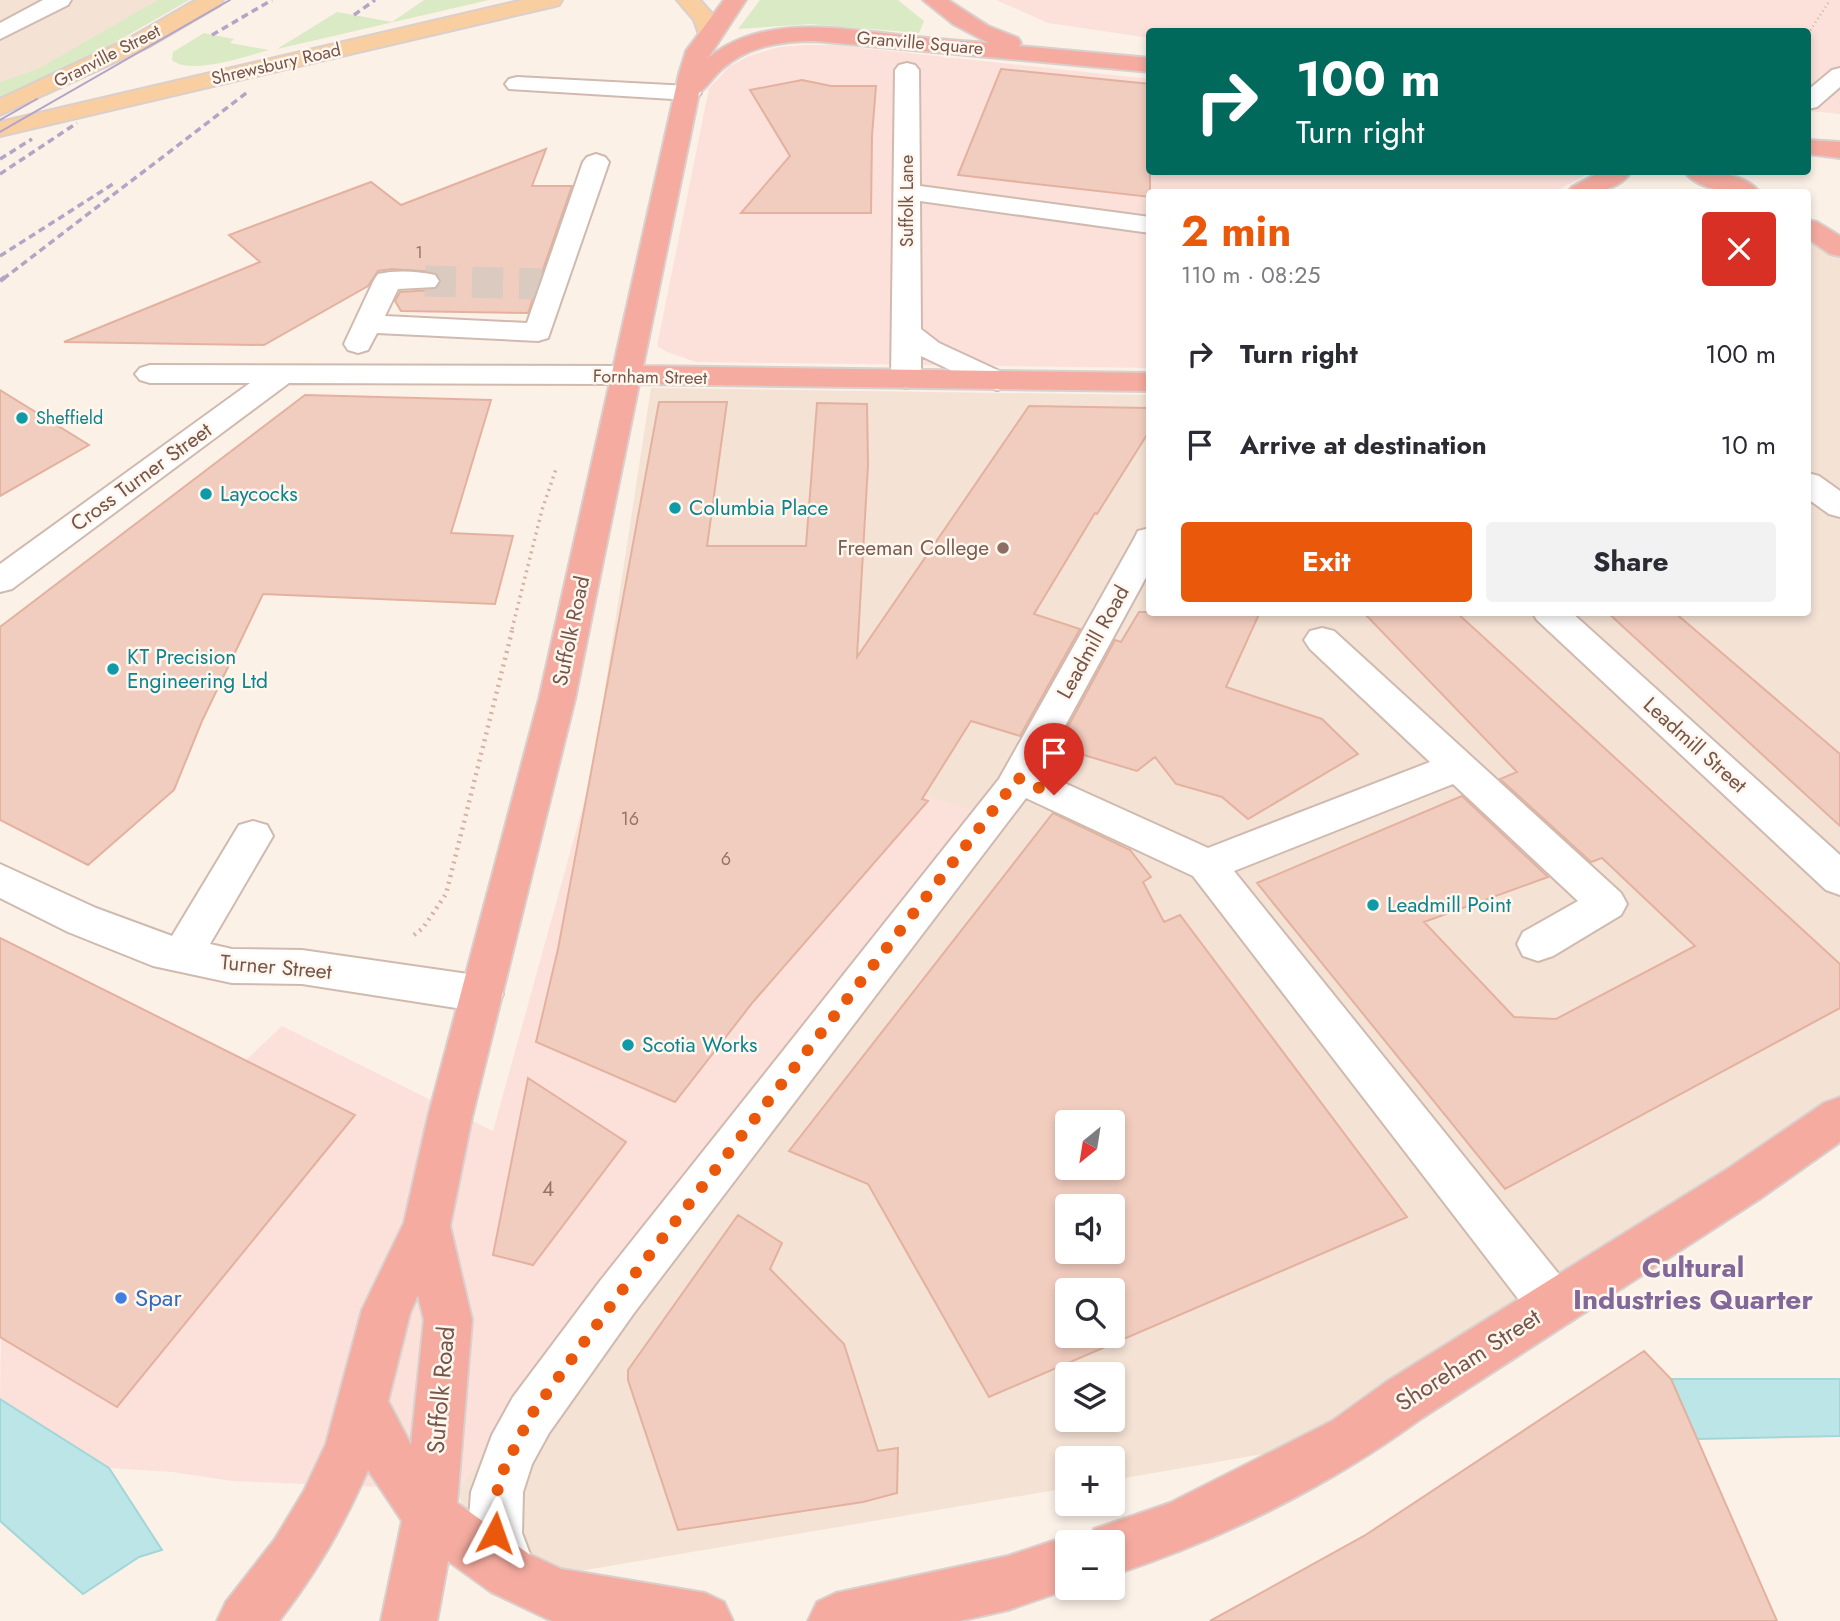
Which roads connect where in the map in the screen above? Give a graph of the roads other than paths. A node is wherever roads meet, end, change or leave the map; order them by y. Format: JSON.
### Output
{"nodes":[{"id":1,"x":60,"y":0,"type":"edge"},
{"id":2,"x":212,"y":0,"type":"edge"},
{"id":3,"x":551,"y":0,"type":"edge"},
{"id":4,"x":688,"y":0,"type":"edge"},
{"id":5,"x":735,"y":0,"type":"edge"},
{"id":6,"x":934,"y":0,"type":"edge"},
{"id":7,"x":0,"y":32,"type":"edge"},
{"id":8,"x":709,"y":35,"type":"junction"},
{"id":9,"x":1046,"y":54,"type":"junction"},
{"id":10,"x":1146,"y":65,"type":"edge"},
{"id":11,"x":1833,"y":68,"type":"edge"},
{"id":12,"x":907,"y":70,"type":"dead end"},
{"id":13,"x":517,"y":84,"type":"dead end"},
{"id":14,"x":689,"y":93,"type":"junction"},
{"id":15,"x":0,"y":108,"type":"edge"},
{"id":16,"x":1812,"y":115,"type":"edge"},
{"id":17,"x":0,"y":129,"type":"edge"},
{"id":18,"x":1811,"y":147,"type":"edge"},
{"id":19,"x":1840,"y":150,"type":"edge"},
{"id":20,"x":596,"y":162,"type":"dead end"},
{"id":21,"x":1612,"y":175,"type":"edge"},
{"id":22,"x":1705,"y":175,"type":"edge"},
{"id":23,"x":1587,"y":189,"type":"edge"},
{"id":24,"x":1739,"y":189,"type":"edge"},
{"id":25,"x":908,"y":192,"type":"junction"},
{"id":26,"x":1146,"y":224,"type":"edge"},
{"id":27,"x":1811,"y":230,"type":"edge"},
{"id":28,"x":1840,"y":248,"type":"edge"},
{"id":29,"x":425,"y":281,"type":"tunnel mouth"},
{"id":30,"x":366,"y":324,"type":"junction"},
{"id":31,"x":906,"y":332,"type":"junction"},
{"id":32,"x":150,"y":374,"type":"dead end"},
{"id":33,"x":282,"y":374,"type":"junction"},
{"id":34,"x":344,"y":374,"type":"junction"},
{"id":35,"x":627,"y":375,"type":"junction"},
{"id":36,"x":906,"y":379,"type":"junction"},
{"id":37,"x":997,"y":381,"type":"junction"},
{"id":38,"x":1146,"y":383,"type":"edge"},
{"id":39,"x":1811,"y":485,"type":"edge"},
{"id":40,"x":1840,"y":507,"type":"edge"},
{"id":41,"x":1146,"y":546,"type":"edge"},
{"id":42,"x":0,"y":581,"type":"edge"},
{"id":43,"x":1553,"y":616,"type":"edge"},
{"id":44,"x":1322,"y":640,"type":"dead end"},
{"id":45,"x":1460,"y":766,"type":"junction"},
{"id":46,"x":1018,"y":778,"type":"junction"},
{"id":47,"x":253,"y":836,"type":"dead end"},
{"id":48,"x":1207,"y":865,"type":"junction"},
{"id":49,"x":1840,"y":879,"type":"edge"},
{"id":50,"x":0,"y":880,"type":"edge"},
{"id":51,"x":1538,"y":944,"type":"dead end"},
{"id":52,"x":183,"y":955,"type":"junction"},
{"id":53,"x":482,"y":994,"type":"junction"},
{"id":54,"x":1840,"y":1116,"type":"edge"},
{"id":55,"x":427,"y":1226,"type":"junction"},
{"id":56,"x":1553,"y":1306,"type":"junction"},
{"id":57,"x":363,"y":1401,"type":"junction"},
{"id":58,"x":430,"y":1514,"type":"junction"},
{"id":59,"x":1125,"y":1544,"type":"edge"},
{"id":60,"x":1055,"y":1567,"type":"edge"},
{"id":61,"x":510,"y":1573,"type":"junction"},
{"id":62,"x":245,"y":1621,"type":"edge"},
{"id":63,"x":409,"y":1621,"type":"edge"},
{"id":64,"x":705,"y":1621,"type":"edge"},
{"id":65,"x":836,"y":1621,"type":"edge"}],
"edges":[{"from":1,"to":7,"type":"street"},
{"from":2,"to":15,"type":"main road","name":"Granville Street"},
{"from":3,"to":17,"type":"main road","name":"Shrewsbury Road"},
{"from":4,"to":8,"type":"main road"},
{"from":5,"to":8,"type":"highway"},
{"from":6,"to":9,"type":"highway","name":"Granville Square"},
{"from":8,"to":14,"type":"highway","name":"Suffolk Road"},
{"from":9,"to":10,"type":"highway"},
{"from":9,"to":14,"type":"highway","name":"Granville Square"},
{"from":11,"to":16,"type":"street"},
{"from":12,"to":25,"type":"street","name":"Suffolk Lane"},
{"from":13,"to":14,"type":"street"},
{"from":14,"to":35,"type":"highway","name":"Suffolk Road"},
{"from":18,"to":19,"type":"highway"},
{"from":20,"to":30,"type":"street"},
{"from":21,"to":23,"type":"highway"},
{"from":22,"to":24,"type":"highway"},
{"from":25,"to":26,"type":"street"},
{"from":25,"to":31,"type":"street","name":"Suffolk Lane"},
{"from":27,"to":28,"type":"highway"},
{"from":29,"to":30,"type":"street"},
{"from":30,"to":34,"type":"street"},
{"from":31,"to":36,"type":"street","name":"Suffolk Lane"},
{"from":31,"to":37,"type":"street"},
{"from":32,"to":33,"type":"street","name":"Fornham Street"},
{"from":33,"to":34,"type":"street","name":"Fornham Street"},
{"from":33,"to":42,"type":"street","name":"Cross Turner Street"},
{"from":34,"to":35,"type":"street","name":"Fornham Street"},
{"from":35,"to":36,"type":"highway","name":"Fornham Street"},
{"from":35,"to":53,"type":"highway","name":"Suffolk Road"},
{"from":36,"to":37,"type":"highway","name":"Fornham Street"},
{"from":37,"to":38,"type":"highway","name":"Fornham Street"},
{"from":39,"to":40,"type":"street"},
{"from":41,"to":46,"type":"street","name":"Leadmill Road"},
{"from":43,"to":49,"type":"street","name":"Leadmill Street"},
{"from":44,"to":45,"type":"street"},
{"from":45,"to":48,"type":"street"},
{"from":45,"to":51,"type":"street"},
{"from":46,"to":48,"type":"street"},
{"from":46,"to":61,"type":"street","name":"Leadmill Road"},
{"from":47,"to":52,"type":"street"},
{"from":48,"to":56,"type":"street"},
{"from":50,"to":52,"type":"street","name":"Turner Street"},
{"from":52,"to":53,"type":"street","name":"Turner Street"},
{"from":53,"to":55,"type":"highway","name":"Suffolk Road"},
{"from":54,"to":56,"type":"highway","name":"Shoreham Street"},
{"from":55,"to":57,"type":"highway","name":"Suffolk Road"},
{"from":55,"to":58,"type":"highway","name":"Suffolk Road"},
{"from":56,"to":59,"type":"highway","name":"Shoreham Street"},
{"from":57,"to":58,"type":"highway","name":"Suffolk Road"},
{"from":57,"to":62,"type":"highway"},
{"from":58,"to":61,"type":"highway"},
{"from":58,"to":63,"type":"highway","name":"Suffolk Road"},
{"from":60,"to":65,"type":"highway"},
{"from":61,"to":64,"type":"highway"}]}
